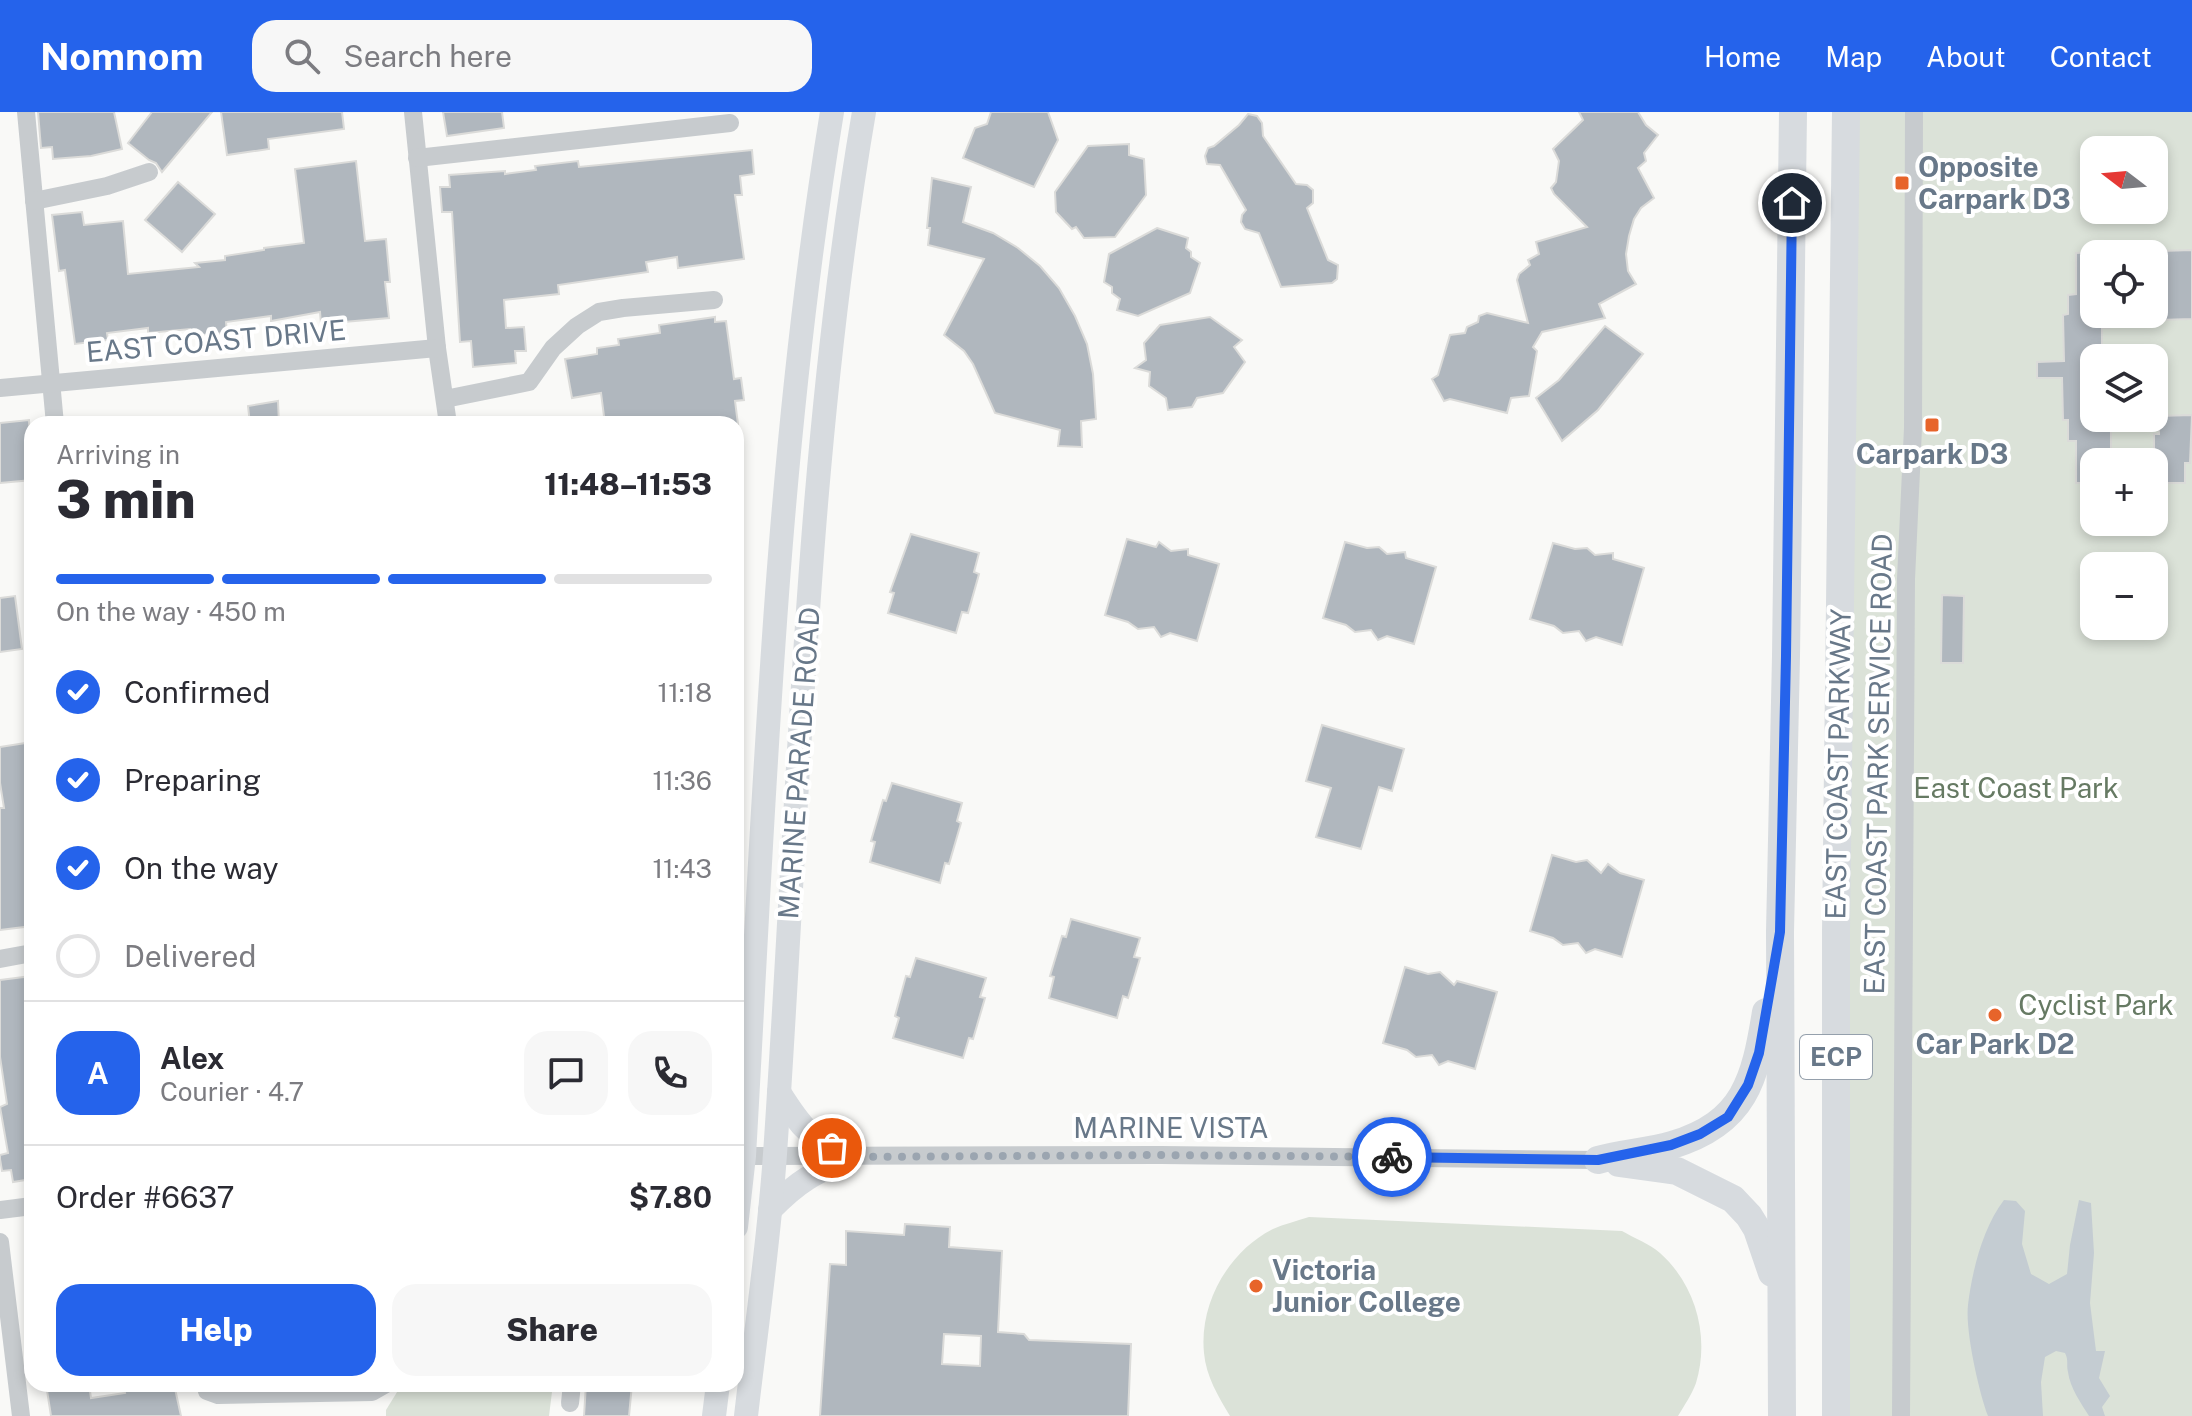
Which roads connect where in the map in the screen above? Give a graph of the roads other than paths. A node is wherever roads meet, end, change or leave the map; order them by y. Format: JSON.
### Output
{"nodes":[{"id":1,"x":26,"y":112,"type":"edge"},
{"id":2,"x":413,"y":112,"type":"edge"},
{"id":3,"x":832,"y":112,"type":"edge"},
{"id":4,"x":864,"y":112,"type":"edge"},
{"id":5,"x":1793,"y":112,"type":"edge"},
{"id":6,"x":1846,"y":112,"type":"edge"},
{"id":7,"x":1914,"y":112,"type":"edge"},
{"id":8,"x":730,"y":123,"type":"dead end"},
{"id":9,"x":417,"y":158,"type":"junction"},
{"id":10,"x":149,"y":172,"type":"dead end"},
{"id":11,"x":34,"y":201,"type":"junction"},
{"id":12,"x":714,"y":300,"type":"dead end"},
{"id":13,"x":437,"y":348,"type":"junction"},
{"id":14,"x":51,"y":385,"type":"junction"},
{"id":15,"x":0,"y":388,"type":"edge"},
{"id":16,"x":445,"y":399,"type":"junction"},
{"id":17,"x":54,"y":416,"type":"edge"},
{"id":18,"x":447,"y":416,"type":"edge"},
{"id":19,"x":1780,"y":932,"type":"junction"},
{"id":20,"x":24,"y":954,"type":"edge"},
{"id":21,"x":0,"y":959,"type":"edge"},
{"id":22,"x":779,"y":1092,"type":"junction"},
{"id":23,"x":744,"y":1156,"type":"joint"},
{"id":24,"x":775,"y":1157,"type":"junction"},
{"id":25,"x":851,"y":1157,"type":"junction"},
{"id":26,"x":1598,"y":1160,"type":"junction"},
{"id":27,"x":24,"y":1207,"type":"edge"},
{"id":28,"x":0,"y":1210,"type":"edge"},
{"id":29,"x":770,"y":1210,"type":"junction"},
{"id":30,"x":0,"y":1242,"type":"edge"},
{"id":31,"x":1781,"y":1304,"type":"junction"},
{"id":32,"x":210,"y":1392,"type":"edge"},
{"id":33,"x":372,"y":1392,"type":"edge"},
{"id":34,"x":571,"y":1392,"type":"edge"},
{"id":35,"x":717,"y":1392,"type":"edge"},
{"id":36,"x":570,"y":1403,"type":"dead end"},
{"id":37,"x":21,"y":1416,"type":"edge"},
{"id":38,"x":714,"y":1416,"type":"edge"},
{"id":39,"x":746,"y":1416,"type":"edge"},
{"id":40,"x":1782,"y":1416,"type":"edge"},
{"id":41,"x":1836,"y":1416,"type":"edge"},
{"id":42,"x":1901,"y":1416,"type":"edge"}],
"edges":[{"from":1,"to":11,"type":"street"},
{"from":2,"to":9,"type":"street"},
{"from":3,"to":23,"type":"main road","name":"MARINE PARADE ROAD"},
{"from":4,"to":22,"type":"main road","name":"MARINE PARADE ROAD"},
{"from":5,"to":19,"type":"highway","name":"EAST COAST PARKWAY","number":"ECP"},
{"from":6,"to":41,"type":"highway","name":"EAST COAST PARKWAY","number":"ECP"},
{"from":7,"to":42,"type":"street","name":"EAST COAST PARK SERVICE ROAD"},
{"from":8,"to":9,"type":"street"},
{"from":9,"to":13,"type":"street"},
{"from":10,"to":11,"type":"street"},
{"from":11,"to":14,"type":"street"},
{"from":12,"to":16,"type":"street"},
{"from":13,"to":14,"type":"street","name":"EAST COAST DRIVE"},
{"from":13,"to":16,"type":"street"},
{"from":14,"to":15,"type":"street","name":"EAST COAST DRIVE"},
{"from":14,"to":17,"type":"street"},
{"from":16,"to":18,"type":"street"},
{"from":19,"to":26,"type":"highway"},
{"from":19,"to":31,"type":"highway","name":"EAST COAST PARKWAY","number":"ECP"},
{"from":20,"to":21,"type":"street"},
{"from":22,"to":24,"type":"main road","name":"MARINE PARADE ROAD"},
{"from":22,"to":25,"type":"main road"},
{"from":23,"to":24,"type":"street","name":"MARINE VISTA"},
{"from":24,"to":25,"type":"street","name":"MARINE VISTA"},
{"from":24,"to":29,"type":"main road","name":"MARINE PARADE ROAD"},
{"from":25,"to":26,"type":"street","name":"MARINE VISTA"},
{"from":25,"to":29,"type":"main road"},
{"from":26,"to":31,"type":"highway"},
{"from":27,"to":28,"type":"street"},
{"from":29,"to":39,"type":"main road","name":"MARINE PARADE ROAD"},
{"from":30,"to":37,"type":"street"},
{"from":31,"to":40,"type":"highway","name":"EAST COAST PARKWAY","number":"ECP"},
{"from":32,"to":33,"type":"street"},
{"from":34,"to":36,"type":"street"},
{"from":35,"to":38,"type":"main road"}]}
